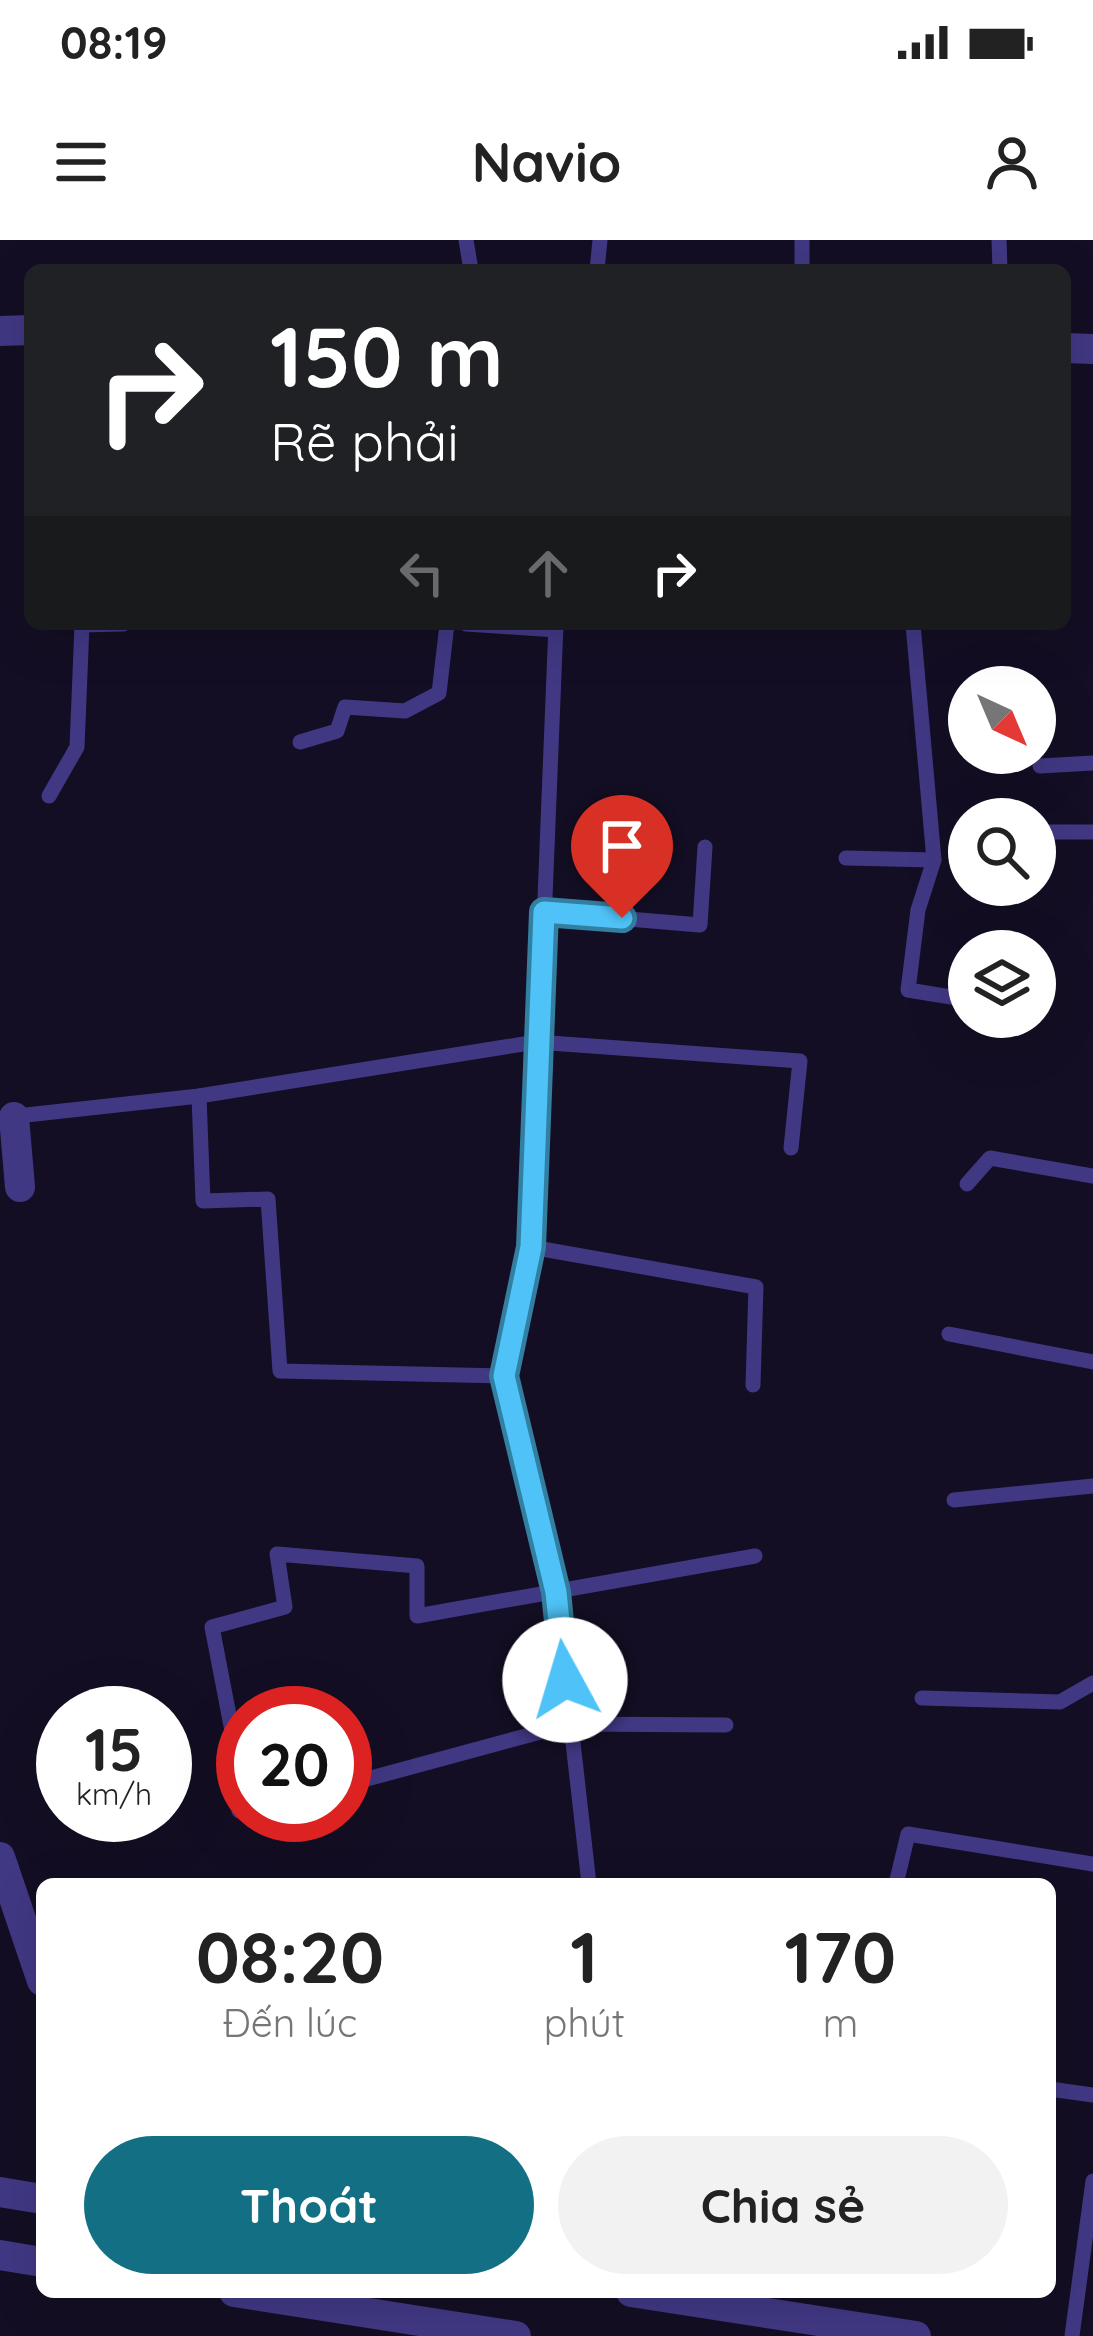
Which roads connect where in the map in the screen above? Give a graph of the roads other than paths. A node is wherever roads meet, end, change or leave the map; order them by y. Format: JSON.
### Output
{"nodes":[{"id":1,"x":82,"y":630,"type":"edge"},
{"id":2,"x":446,"y":630,"type":"edge"},
{"id":3,"x":556,"y":630,"type":"edge"},
{"id":4,"x":914,"y":630,"type":"edge"},
{"id":5,"x":300,"y":742,"type":"dead end"},
{"id":6,"x":1093,"y":763,"type":"edge"},
{"id":7,"x":1056,"y":765,"type":"edge"},
{"id":8,"x":50,"y":796,"type":"dead end"},
{"id":9,"x":1056,"y":832,"type":"edge"},
{"id":10,"x":1093,"y":832,"type":"edge"},
{"id":11,"x":705,"y":847,"type":"dead end"},
{"id":12,"x":846,"y":858,"type":"dead end"},
{"id":13,"x":934,"y":860,"type":"junction"},
{"id":14,"x":544,"y":912,"type":"junction"},
{"id":15,"x":948,"y":997,"type":"edge"},
{"id":16,"x":536,"y":1042,"type":"junction"},
{"id":17,"x":199,"y":1096,"type":"junction"},
{"id":18,"x":7,"y":1117,"type":"edge"},
{"id":19,"x":791,"y":1148,"type":"dead end"},
{"id":20,"x":1093,"y":1176,"type":"edge"},
{"id":21,"x":968,"y":1184,"type":"dead end"},
{"id":22,"x":10,"y":1188,"type":"edge"},
{"id":23,"x":531,"y":1247,"type":"junction"},
{"id":24,"x":949,"y":1334,"type":"dead end"},
{"id":25,"x":1093,"y":1361,"type":"edge"},
{"id":26,"x":504,"y":1376,"type":"junction"},
{"id":27,"x":753,"y":1385,"type":"dead end"},
{"id":28,"x":1093,"y":1486,"type":"edge"},
{"id":29,"x":954,"y":1500,"type":"dead end"},
{"id":30,"x":755,"y":1556,"type":"dead end"},
{"id":31,"x":556,"y":1592,"type":"junction"},
{"id":32,"x":1093,"y":1683,"type":"edge"},
{"id":33,"x":223,"y":1686,"type":"edge"},
{"id":34,"x":922,"y":1698,"type":"dead end"},
{"id":35,"x":569,"y":1724,"type":"junction"},
{"id":36,"x":726,"y":1725,"type":"dead end"},
{"id":37,"x":372,"y":1778,"type":"edge"},
{"id":38,"x":0,"y":1857,"type":"edge"},
{"id":39,"x":1093,"y":1864,"type":"edge"},
{"id":40,"x":588,"y":1878,"type":"edge"},
{"id":41,"x":897,"y":1878,"type":"edge"},
{"id":42,"x":36,"y":1963,"type":"edge"},
{"id":43,"x":1056,"y":2090,"type":"edge"},
{"id":44,"x":1093,"y":2095,"type":"edge"},
{"id":45,"x":1093,"y":2181,"type":"edge"},
{"id":46,"x":0,"y":2192,"type":"edge"},
{"id":47,"x":36,"y":2198,"type":"edge"},
{"id":48,"x":0,"y":2255,"type":"edge"},
{"id":49,"x":36,"y":2261,"type":"edge"},
{"id":50,"x":258,"y":2298,"type":"edge"},
{"id":51,"x":670,"y":2298,"type":"edge"},
{"id":52,"x":362,"y":2324,"type":"edge"},
{"id":53,"x":516,"y":2336,"type":"edge"},
{"id":54,"x":916,"y":2336,"type":"edge"},
{"id":55,"x":1072,"y":2336,"type":"edge"}],
"edges":[{"from":1,"to":8,"type":"lane"},
{"from":2,"to":5,"type":"lane"},
{"from":3,"to":14,"type":"lane"},
{"from":4,"to":13,"type":"lane"},
{"from":6,"to":7,"type":"lane"},
{"from":9,"to":10,"type":"lane"},
{"from":11,"to":14,"type":"lane"},
{"from":12,"to":13,"type":"lane"},
{"from":13,"to":15,"type":"lane"},
{"from":14,"to":16,"type":"lane"},
{"from":16,"to":17,"type":"lane"},
{"from":16,"to":19,"type":"lane"},
{"from":16,"to":23,"type":"lane"},
{"from":17,"to":18,"type":"lane"},
{"from":17,"to":26,"type":"lane"},
{"from":18,"to":22,"type":"street"},
{"from":20,"to":21,"type":"lane"},
{"from":23,"to":26,"type":"lane"},
{"from":23,"to":27,"type":"lane"},
{"from":24,"to":25,"type":"lane"},
{"from":26,"to":31,"type":"lane"},
{"from":28,"to":29,"type":"lane"},
{"from":30,"to":31,"type":"lane"},
{"from":31,"to":33,"type":"lane"},
{"from":31,"to":35,"type":"lane"},
{"from":32,"to":34,"type":"lane"},
{"from":35,"to":36,"type":"lane"},
{"from":35,"to":37,"type":"lane"},
{"from":35,"to":40,"type":"lane"},
{"from":38,"to":42,"type":"street"},
{"from":39,"to":41,"type":"lane"},
{"from":43,"to":44,"type":"lane"},
{"from":45,"to":55,"type":"lane"},
{"from":46,"to":47,"type":"street"},
{"from":48,"to":49,"type":"street"},
{"from":50,"to":52,"type":"street"},
{"from":51,"to":54,"type":"street"},
{"from":52,"to":53,"type":"street"}]}
